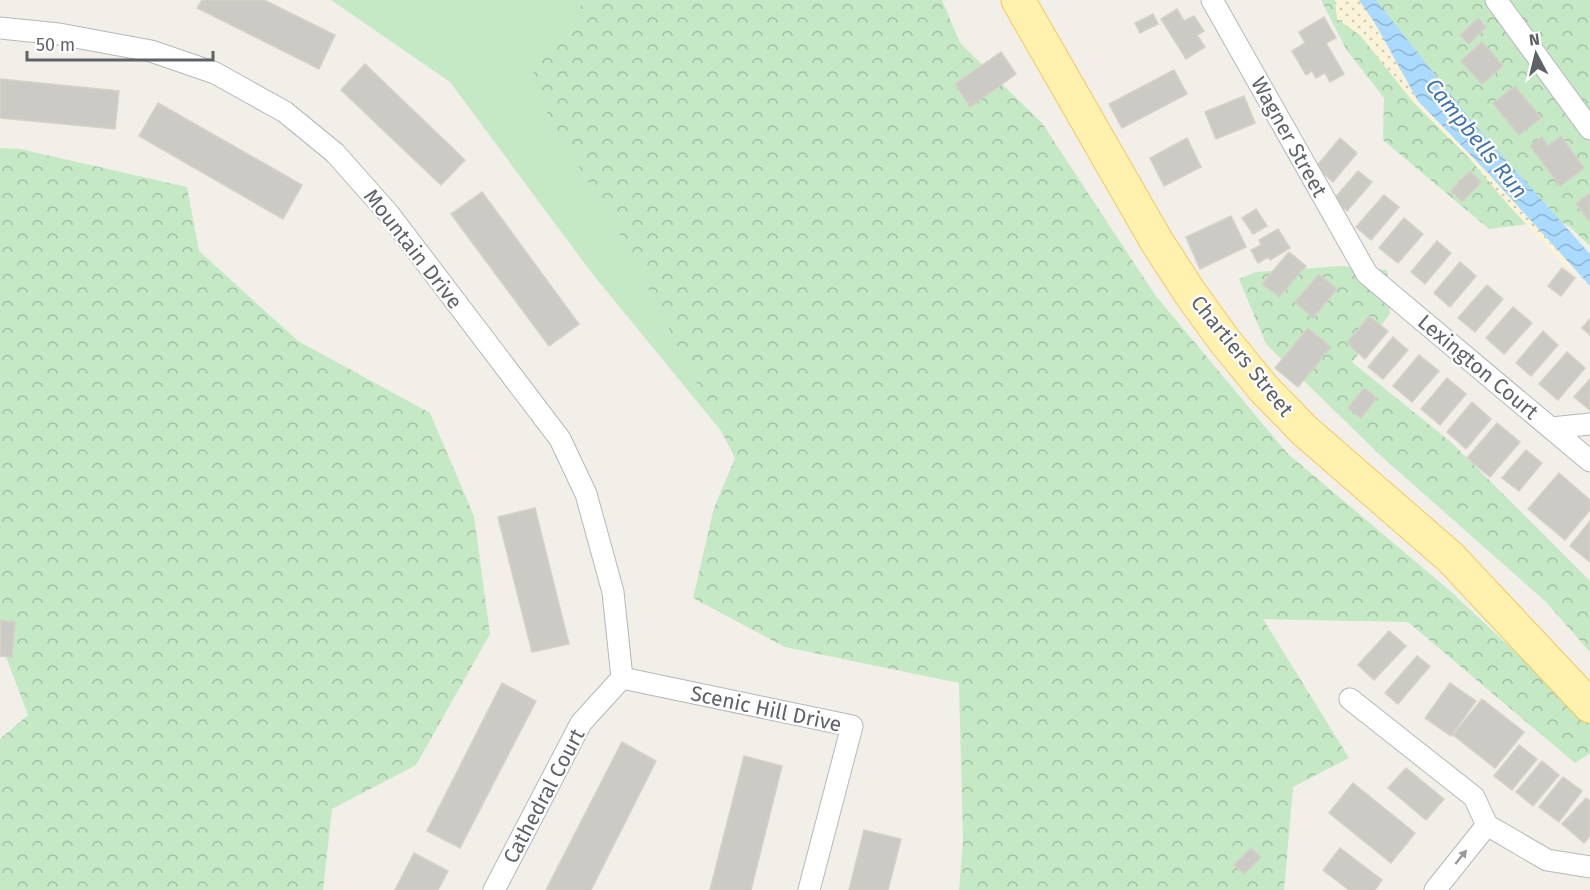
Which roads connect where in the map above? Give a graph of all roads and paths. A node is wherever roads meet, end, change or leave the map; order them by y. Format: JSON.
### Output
{"nodes":[{"id":1,"x":1018,"y":0,"type":"edge"},
{"id":2,"x":1212,"y":0,"type":"edge"},
{"id":3,"x":1496,"y":0,"type":"edge"},
{"id":4,"x":0,"y":28,"type":"edge"},
{"id":5,"x":1590,"y":129,"type":"edge"},
{"id":6,"x":1366,"y":274,"type":"joint"},
{"id":7,"x":1590,"y":424,"type":"edge"},
{"id":8,"x":1552,"y":428,"type":"junction"},
{"id":9,"x":1590,"y":461,"type":"edge"},
{"id":10,"x":622,"y":678,"type":"junction"},
{"id":11,"x":1350,"y":699,"type":"dead end"},
{"id":12,"x":1590,"y":706,"type":"edge"},
{"id":13,"x":1487,"y":825,"type":"junction"},
{"id":14,"x":1590,"y":867,"type":"edge"},
{"id":15,"x":494,"y":890,"type":"edge"},
{"id":16,"x":809,"y":890,"type":"edge"},
{"id":17,"x":1435,"y":890,"type":"edge"}],
"edges":[{"from":1,"to":12,"type":"main road","name":"Chartiers Street"},
{"from":2,"to":6,"type":"street","name":"Wagner Street"},
{"from":3,"to":5,"type":"street"},
{"from":4,"to":10,"type":"street","name":"Mountain Drive"},
{"from":6,"to":8,"type":"street","name":"Lexington Court"},
{"from":7,"to":8,"type":"street"},
{"from":8,"to":9,"type":"street","name":"Lexington Court"},
{"from":10,"to":15,"type":"street","name":"Cathedral Court"},
{"from":10,"to":16,"type":"street","name":"Scenic Hill Drive"},
{"from":11,"to":13,"type":"street"},
{"from":13,"to":14,"type":"street"},
{"from":17,"to":13,"type":"street","one_way":true}]}
